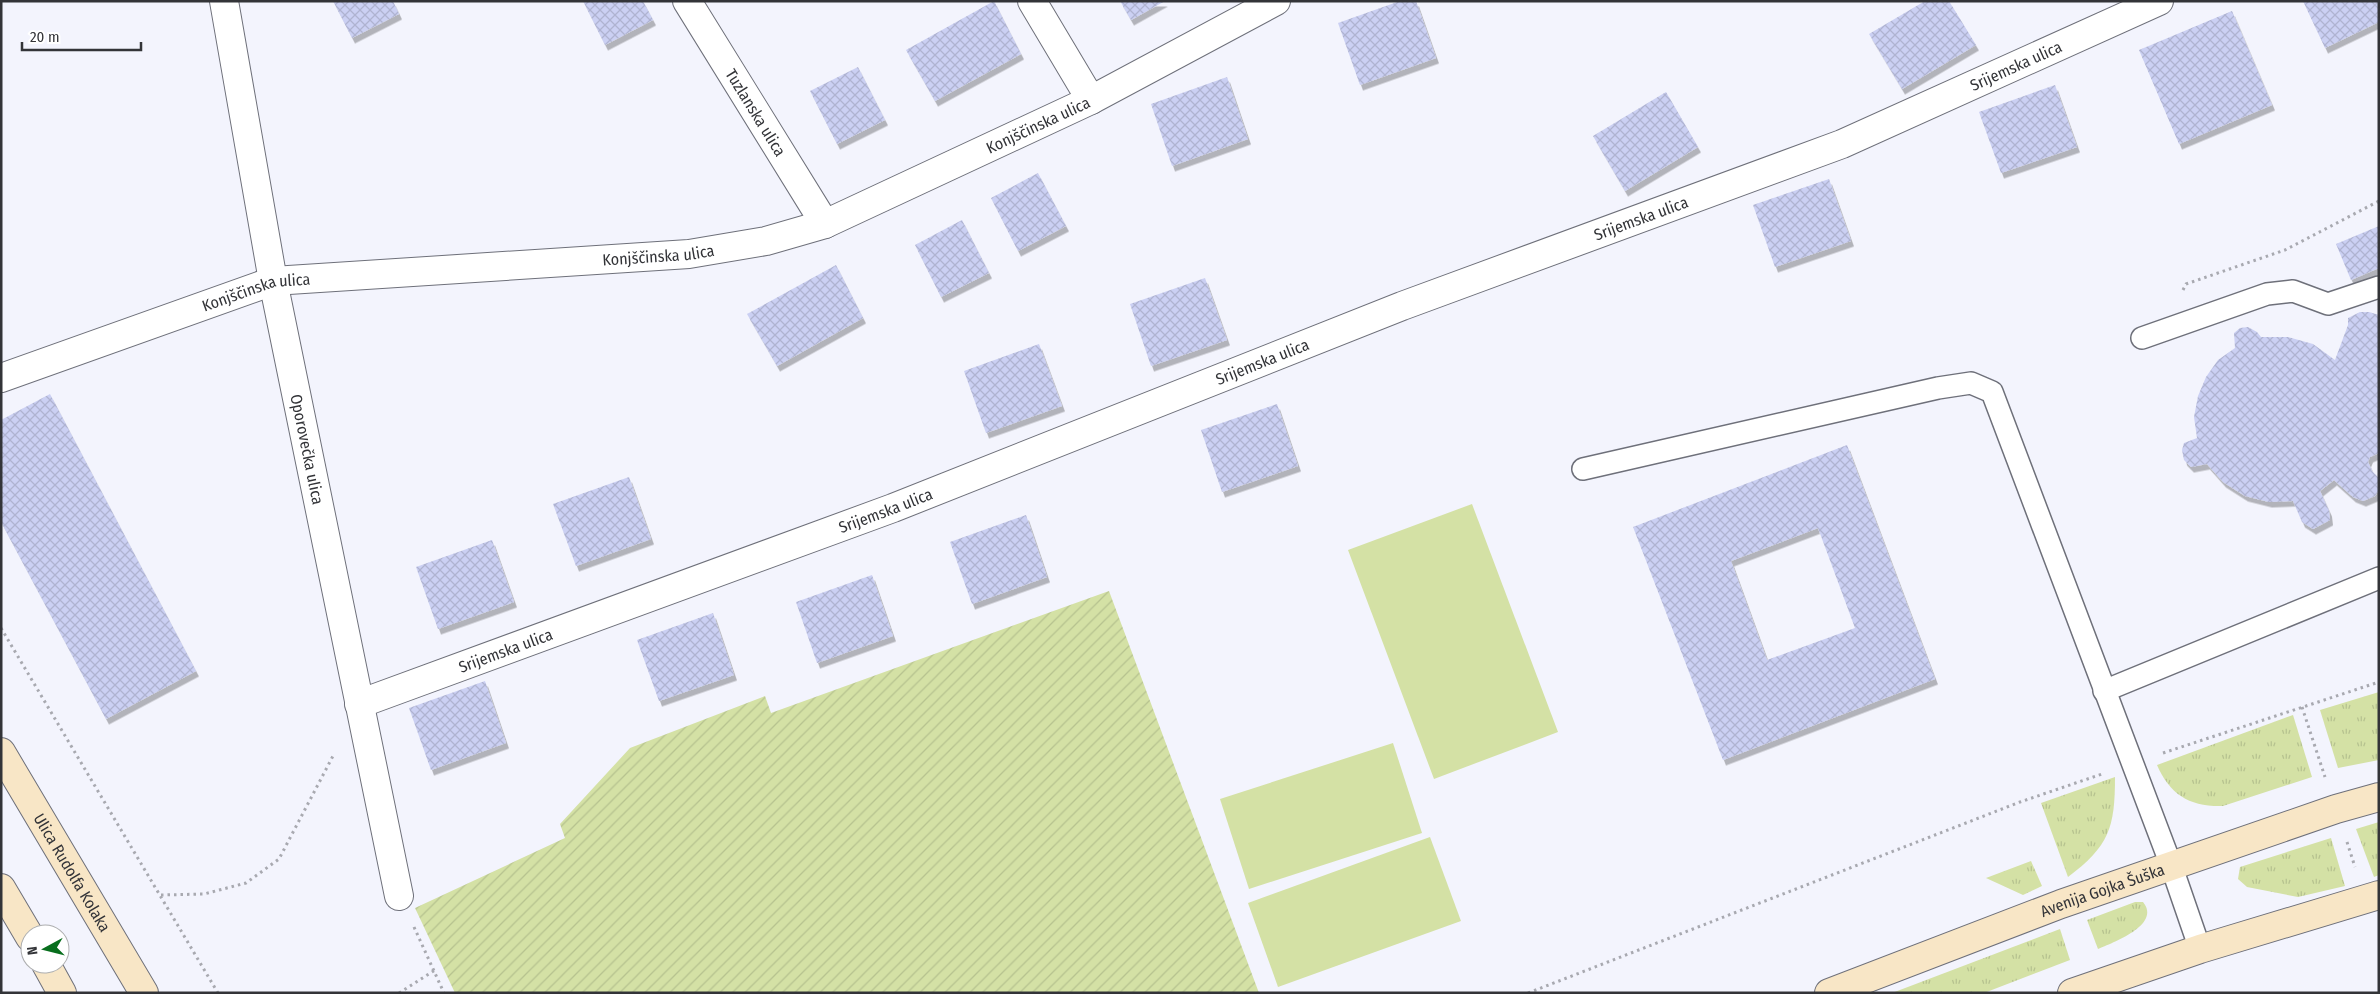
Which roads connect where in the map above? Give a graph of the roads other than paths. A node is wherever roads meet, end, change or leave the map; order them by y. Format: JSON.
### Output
{"nodes":[{"id":1,"x":224,"y":1,"type":"edge"},
{"id":2,"x":687,"y":1,"type":"edge"},
{"id":3,"x":1032,"y":1,"type":"edge"},
{"id":4,"x":1276,"y":1,"type":"edge"},
{"id":5,"x":2159,"y":1,"type":"edge"},
{"id":6,"x":1090,"y":100,"type":"junction"},
{"id":7,"x":825,"y":224,"type":"junction"},
{"id":8,"x":274,"y":282,"type":"junction"},
{"id":9,"x":2379,"y":287,"type":"edge"},
{"id":10,"x":2142,"y":338,"type":"dead end"},
{"id":11,"x":1,"y":378,"type":"edge"},
{"id":12,"x":1583,"y":469,"type":"dead end"},
{"id":13,"x":2379,"y":578,"type":"edge"},
{"id":14,"x":2104,"y":691,"type":"junction"},
{"id":15,"x":358,"y":704,"type":"junction"},
{"id":16,"x":1,"y":752,"type":"edge"},
{"id":17,"x":2379,"y":797,"type":"edge"},
{"id":18,"x":2171,"y":865,"type":"junction"},
{"id":19,"x":1,"y":888,"type":"edge"},
{"id":20,"x":2379,"y":895,"type":"edge"},
{"id":21,"x":399,"y":896,"type":"road end"},
{"id":22,"x":22,"y":924,"type":"edge"},
{"id":23,"x":2200,"y":949,"type":"junction"},
{"id":24,"x":52,"y":974,"type":"edge"},
{"id":25,"x":62,"y":993,"type":"edge"},
{"id":26,"x":144,"y":993,"type":"edge"},
{"id":27,"x":1829,"y":993,"type":"edge"},
{"id":28,"x":2072,"y":993,"type":"edge"}],
"edges":[{"from":1,"to":8,"type":"street","name":"Oporovečka ulica"},
{"from":2,"to":7,"type":"street","name":"Tuzlanska ulica"},
{"from":3,"to":6,"type":"street"},
{"from":4,"to":6,"type":"street","name":"Konjščinska ulica"},
{"from":5,"to":15,"type":"street","name":"Srijemska ulica"},
{"from":6,"to":7,"type":"street","name":"Konjščinska ulica"},
{"from":7,"to":8,"type":"street","name":"Konjščinska ulica"},
{"from":8,"to":11,"type":"street","name":"Konjščinska ulica"},
{"from":8,"to":15,"type":"street","name":"Oporovečka ulica"},
{"from":9,"to":10,"type":"lane"},
{"from":12,"to":14,"type":"lane"},
{"from":13,"to":14,"type":"lane"},
{"from":14,"to":18,"type":"lane"},
{"from":15,"to":21,"type":"street","name":"Oporovečka ulica"},
{"from":16,"to":26,"type":"main road","name":"Ulica Rudolfa Kolaka"},
{"from":17,"to":18,"type":"main road","name":"Avenija Gojka Šuška"},
{"from":18,"to":23,"type":"lane"},
{"from":18,"to":27,"type":"main road","name":"Avenija Gojka Šuška"},
{"from":19,"to":22,"type":"main road"},
{"from":20,"to":23,"type":"main road"},
{"from":23,"to":28,"type":"main road"},
{"from":24,"to":25,"type":"main road"}]}
